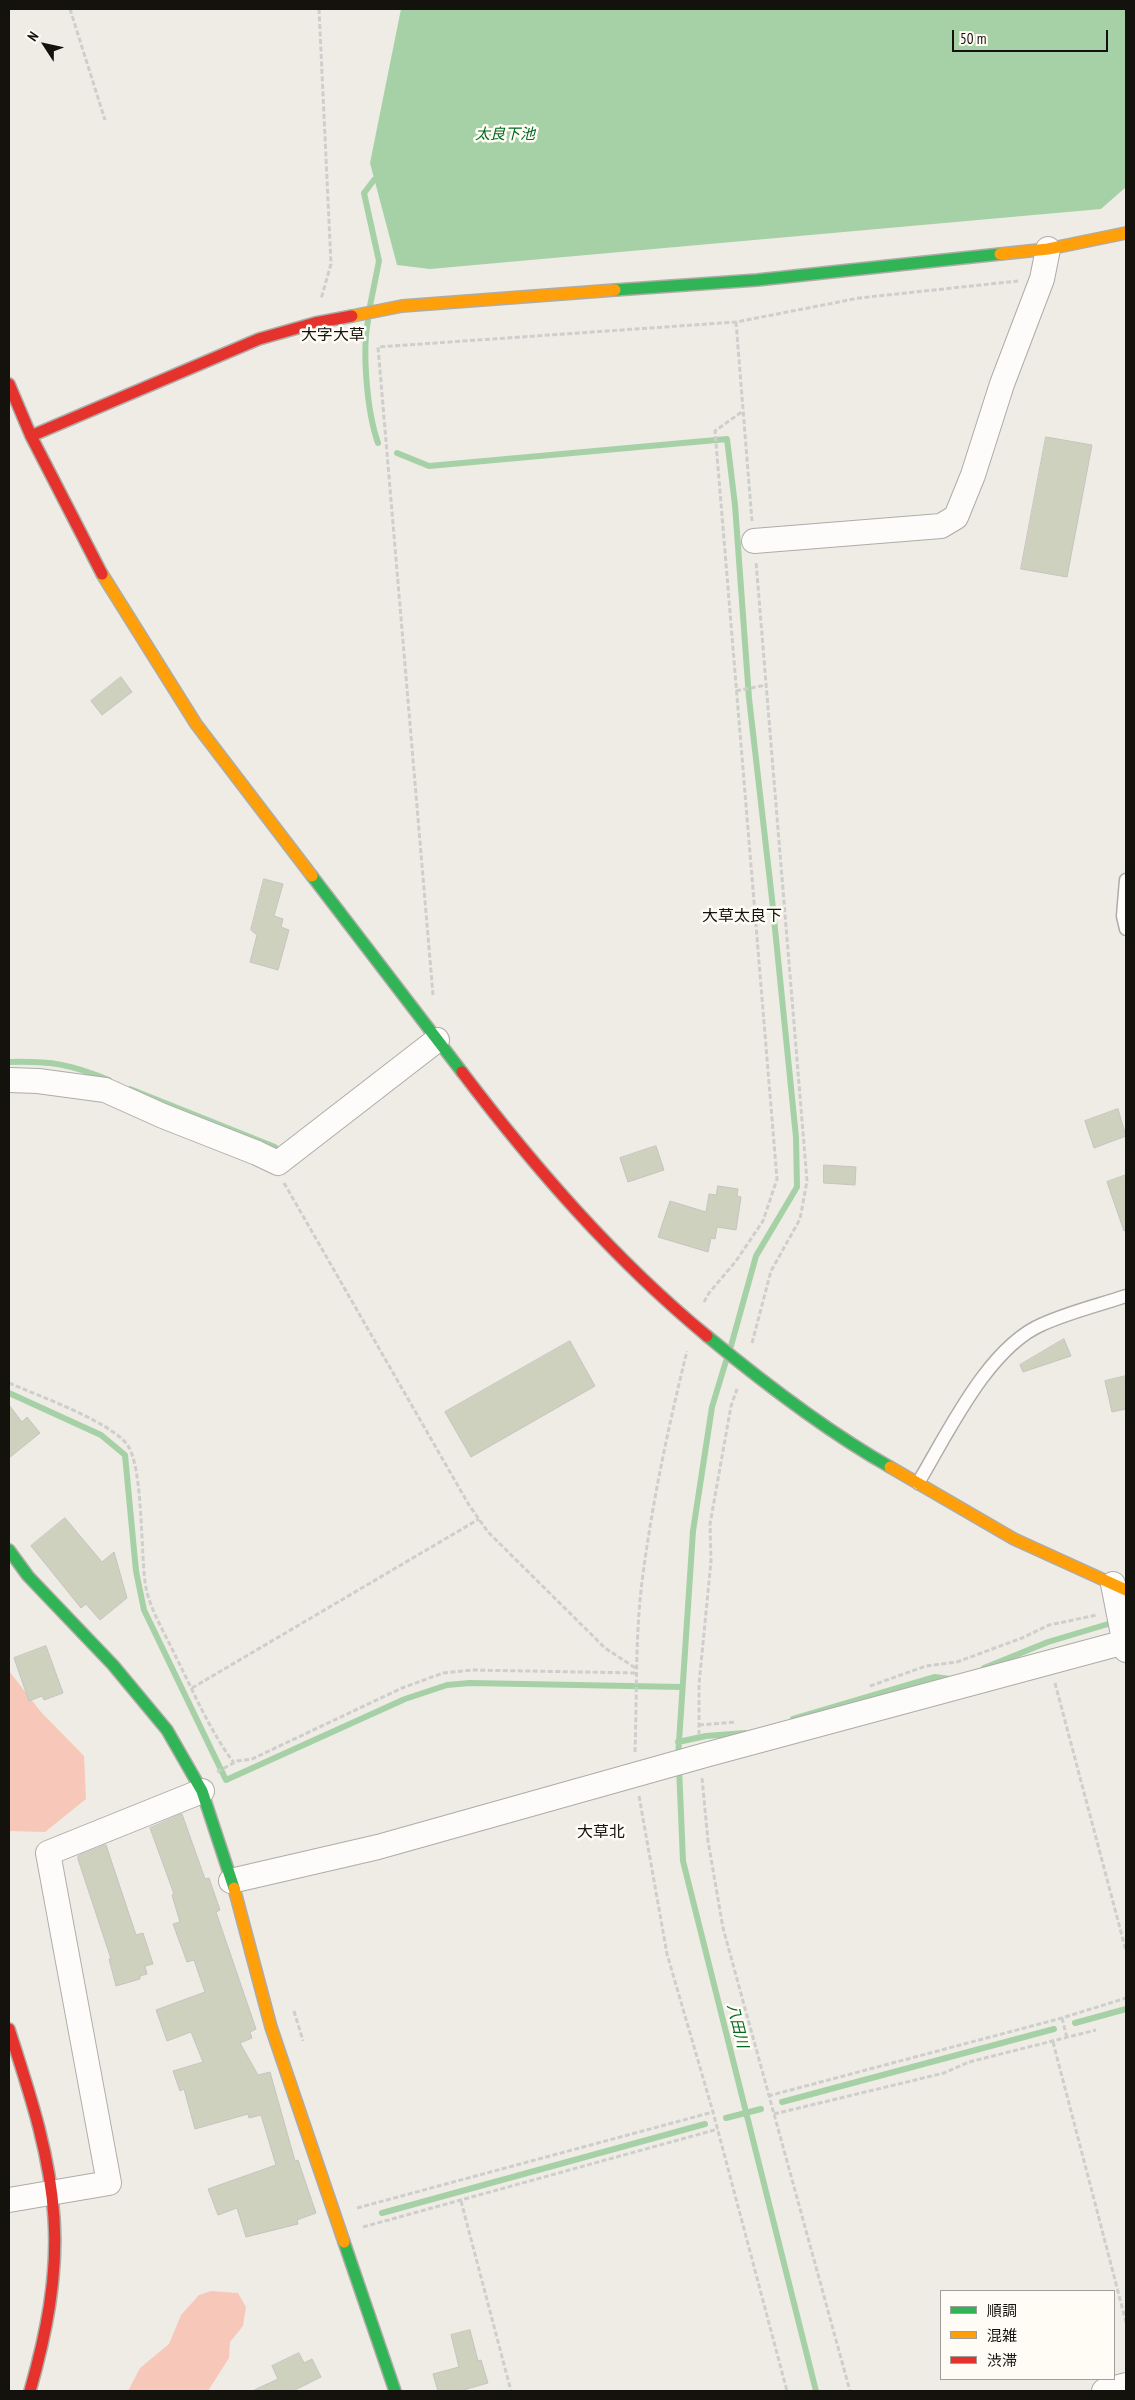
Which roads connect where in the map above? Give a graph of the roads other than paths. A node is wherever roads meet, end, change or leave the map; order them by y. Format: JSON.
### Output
{"nodes":[{"id":1,"x":1126,"y":233,"type":"edge"},
{"id":2,"x":1048,"y":248,"type":"junction"},
{"id":3,"x":9,"y":384,"type":"edge"},
{"id":4,"x":31,"y":436,"type":"junction"},
{"id":5,"x":754,"y":541,"type":"road end"},
{"id":6,"x":1126,"y":880,"type":"edge"},
{"id":7,"x":1125,"y":918,"type":"edge"},
{"id":8,"x":1126,"y":929,"type":"edge"},
{"id":9,"x":437,"y":1040,"type":"junction"},
{"id":10,"x":9,"y":1080,"type":"edge"},
{"id":11,"x":1126,"y":1296,"type":"edge"},
{"id":12,"x":918,"y":1483,"type":"junction"},
{"id":13,"x":9,"y":1550,"type":"edge"},
{"id":14,"x":1120,"y":1587,"type":"edge"},
{"id":15,"x":1126,"y":1646,"type":"edge"},
{"id":16,"x":208,"y":1782,"type":"junction"},
{"id":17,"x":231,"y":1882,"type":"junction"},
{"id":18,"x":9,"y":2028,"type":"edge"},
{"id":19,"x":52,"y":2193,"type":"junction"},
{"id":20,"x":9,"y":2200,"type":"edge"},
{"id":21,"x":1126,"y":2385,"type":"edge"},
{"id":22,"x":30,"y":2391,"type":"edge"},
{"id":23,"x":395,"y":2391,"type":"edge"},
{"id":24,"x":1104,"y":2391,"type":"edge"}],
"edges":[{"from":1,"to":2,"type":"street"},
{"from":2,"to":4,"type":"street"},
{"from":2,"to":5,"type":"street"},
{"from":3,"to":4,"type":"street"},
{"from":4,"to":9,"type":"street"},
{"from":6,"to":7,"type":"lane"},
{"from":7,"to":8,"type":"lane"},
{"from":9,"to":10,"type":"street"},
{"from":9,"to":12,"type":"street"},
{"from":11,"to":12,"type":"lane"},
{"from":12,"to":14,"type":"street"},
{"from":13,"to":16,"type":"street"},
{"from":14,"to":15,"type":"street"},
{"from":15,"to":17,"type":"street"},
{"from":16,"to":17,"type":"street"},
{"from":16,"to":19,"type":"street"},
{"from":17,"to":23,"type":"street"},
{"from":18,"to":19,"type":"street"},
{"from":19,"to":20,"type":"street"},
{"from":19,"to":22,"type":"street"},
{"from":21,"to":24,"type":"street"}]}
